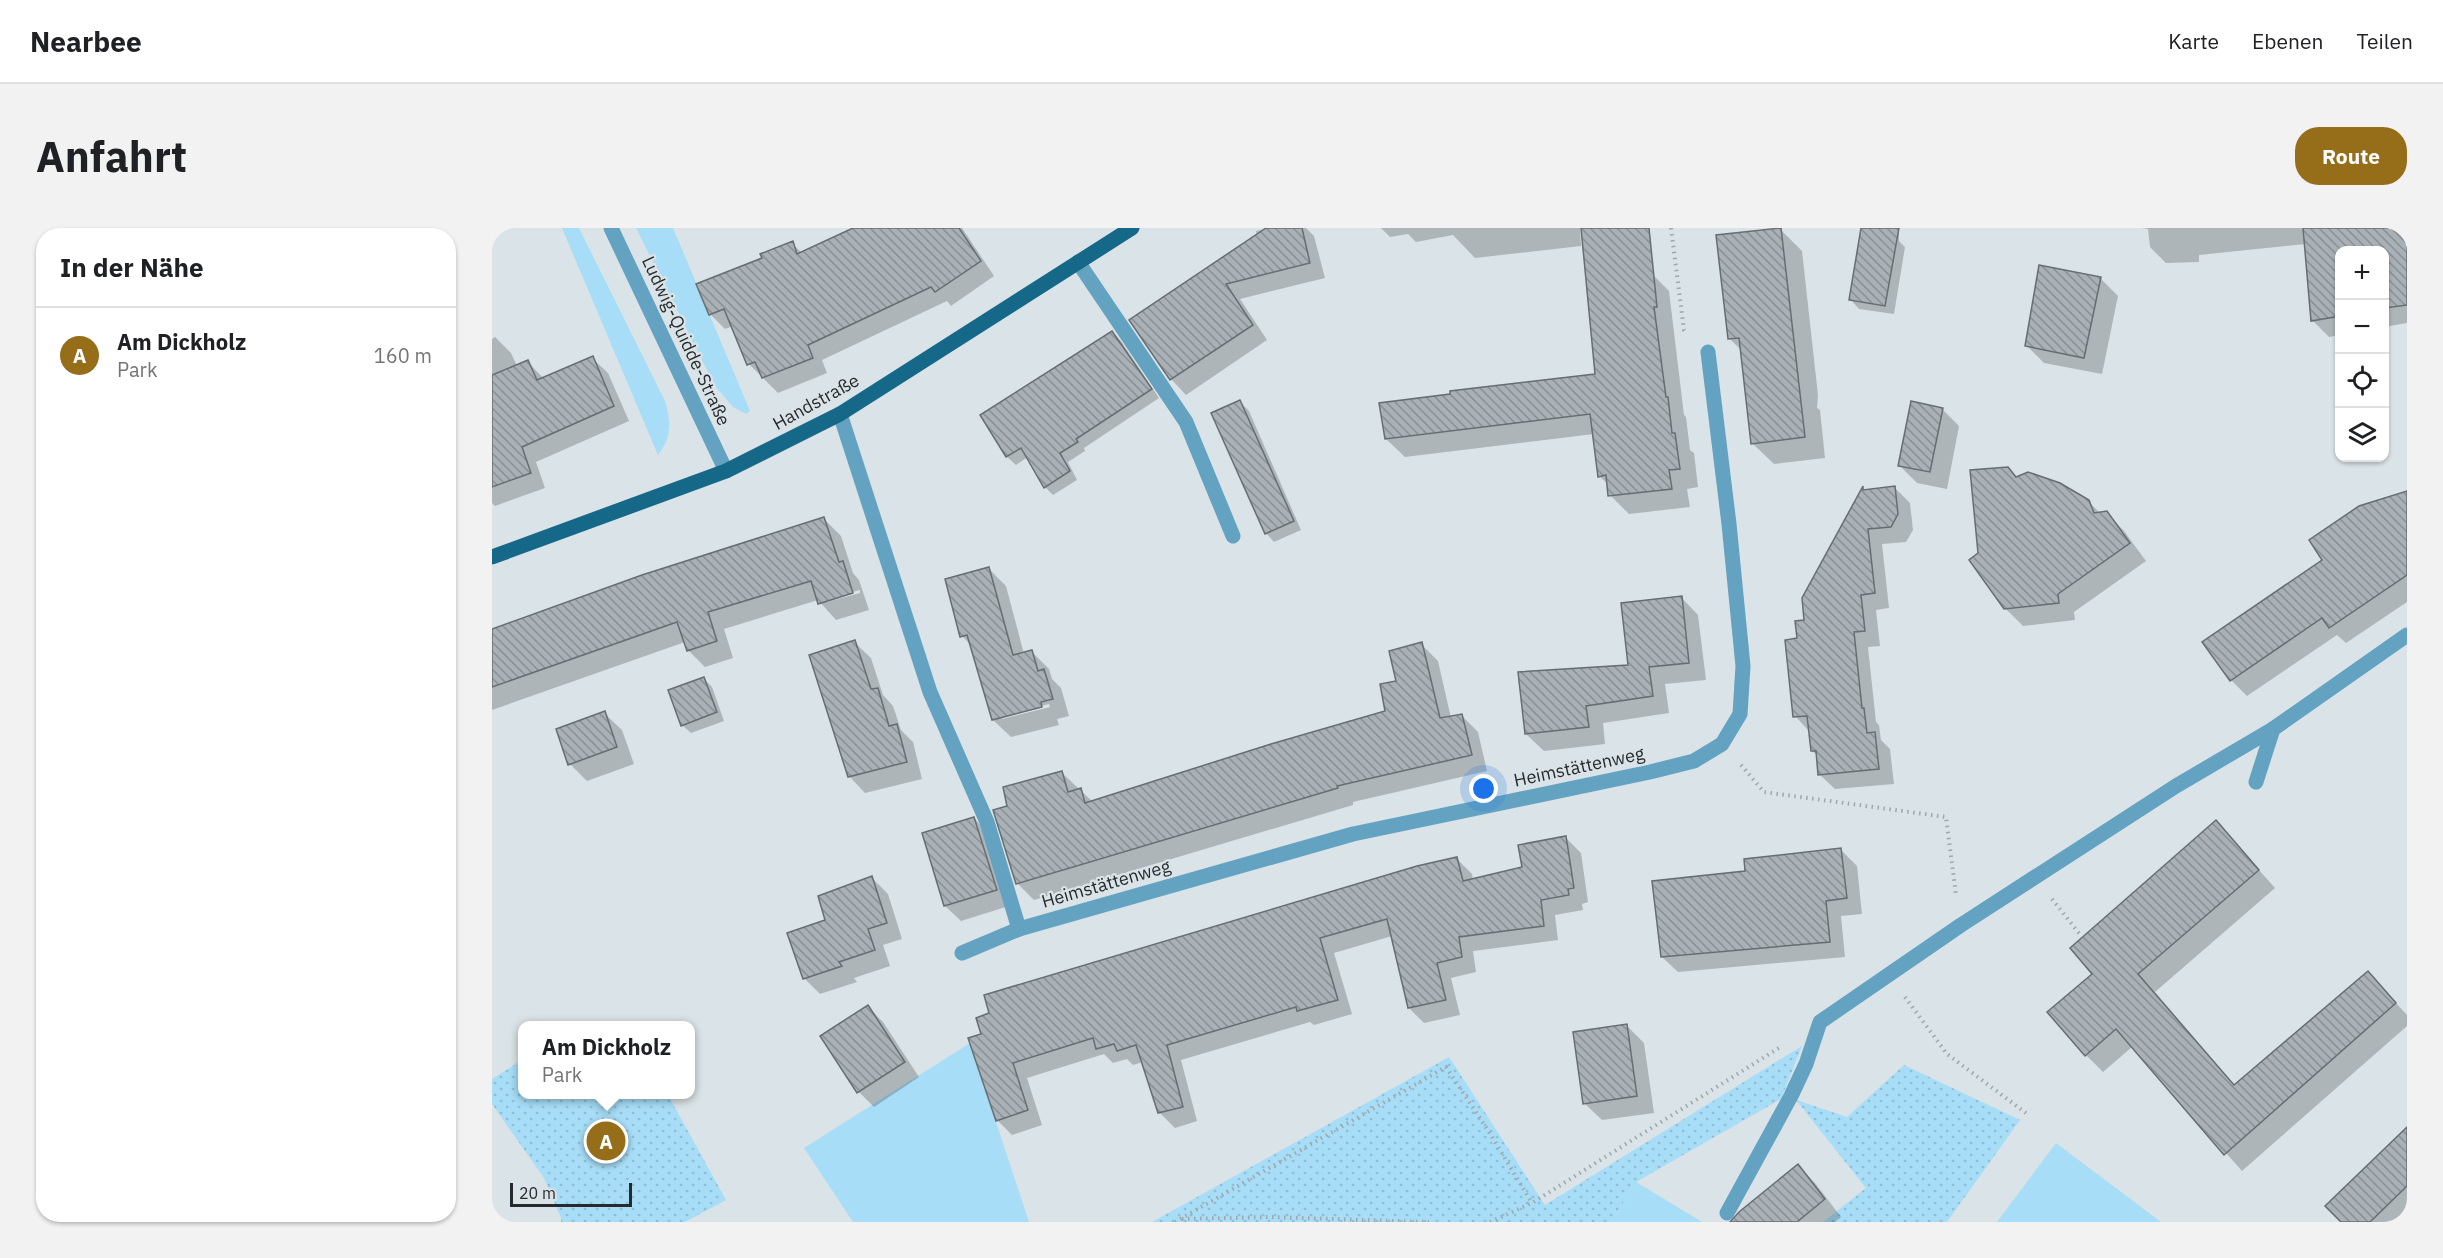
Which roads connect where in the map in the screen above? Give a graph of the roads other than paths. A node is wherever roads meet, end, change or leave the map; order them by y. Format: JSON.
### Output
{"nodes":[{"id":1,"x":611,"y":228,"type":"edge"},
{"id":2,"x":1132,"y":228,"type":"edge"},
{"id":3,"x":1078,"y":262,"type":"junction"},
{"id":4,"x":1708,"y":352,"type":"road end"},
{"id":5,"x":840,"y":414,"type":"junction"},
{"id":6,"x":726,"y":471,"type":"junction"},
{"id":7,"x":1233,"y":536,"type":"dead end"},
{"id":8,"x":492,"y":557,"type":"edge"},
{"id":9,"x":2407,"y":635,"type":"edge"},
{"id":10,"x":2273,"y":729,"type":"junction"},
{"id":11,"x":2256,"y":782,"type":"dead end"},
{"id":12,"x":1019,"y":929,"type":"junction"},
{"id":13,"x":962,"y":953,"type":"dead end"},
{"id":14,"x":1727,"y":1213,"type":"dead end"}],
"edges":[{"from":1,"to":6,"type":"street","name":"Ludwig-Quidde-Straße"},
{"from":2,"to":3,"type":"main road","name":"Handstraße"},
{"from":3,"to":5,"type":"main road","name":"Handstraße"},
{"from":3,"to":7,"type":"street"},
{"from":4,"to":12,"type":"street","name":"Heimstättenweg"},
{"from":5,"to":6,"type":"main road","name":"Handstraße"},
{"from":5,"to":12,"type":"street"},
{"from":6,"to":8,"type":"main road","name":"Handstraße"},
{"from":9,"to":10,"type":"street"},
{"from":10,"to":11,"type":"street"},
{"from":10,"to":14,"type":"street"},
{"from":12,"to":13,"type":"street","name":"Heimstättenweg"}]}
